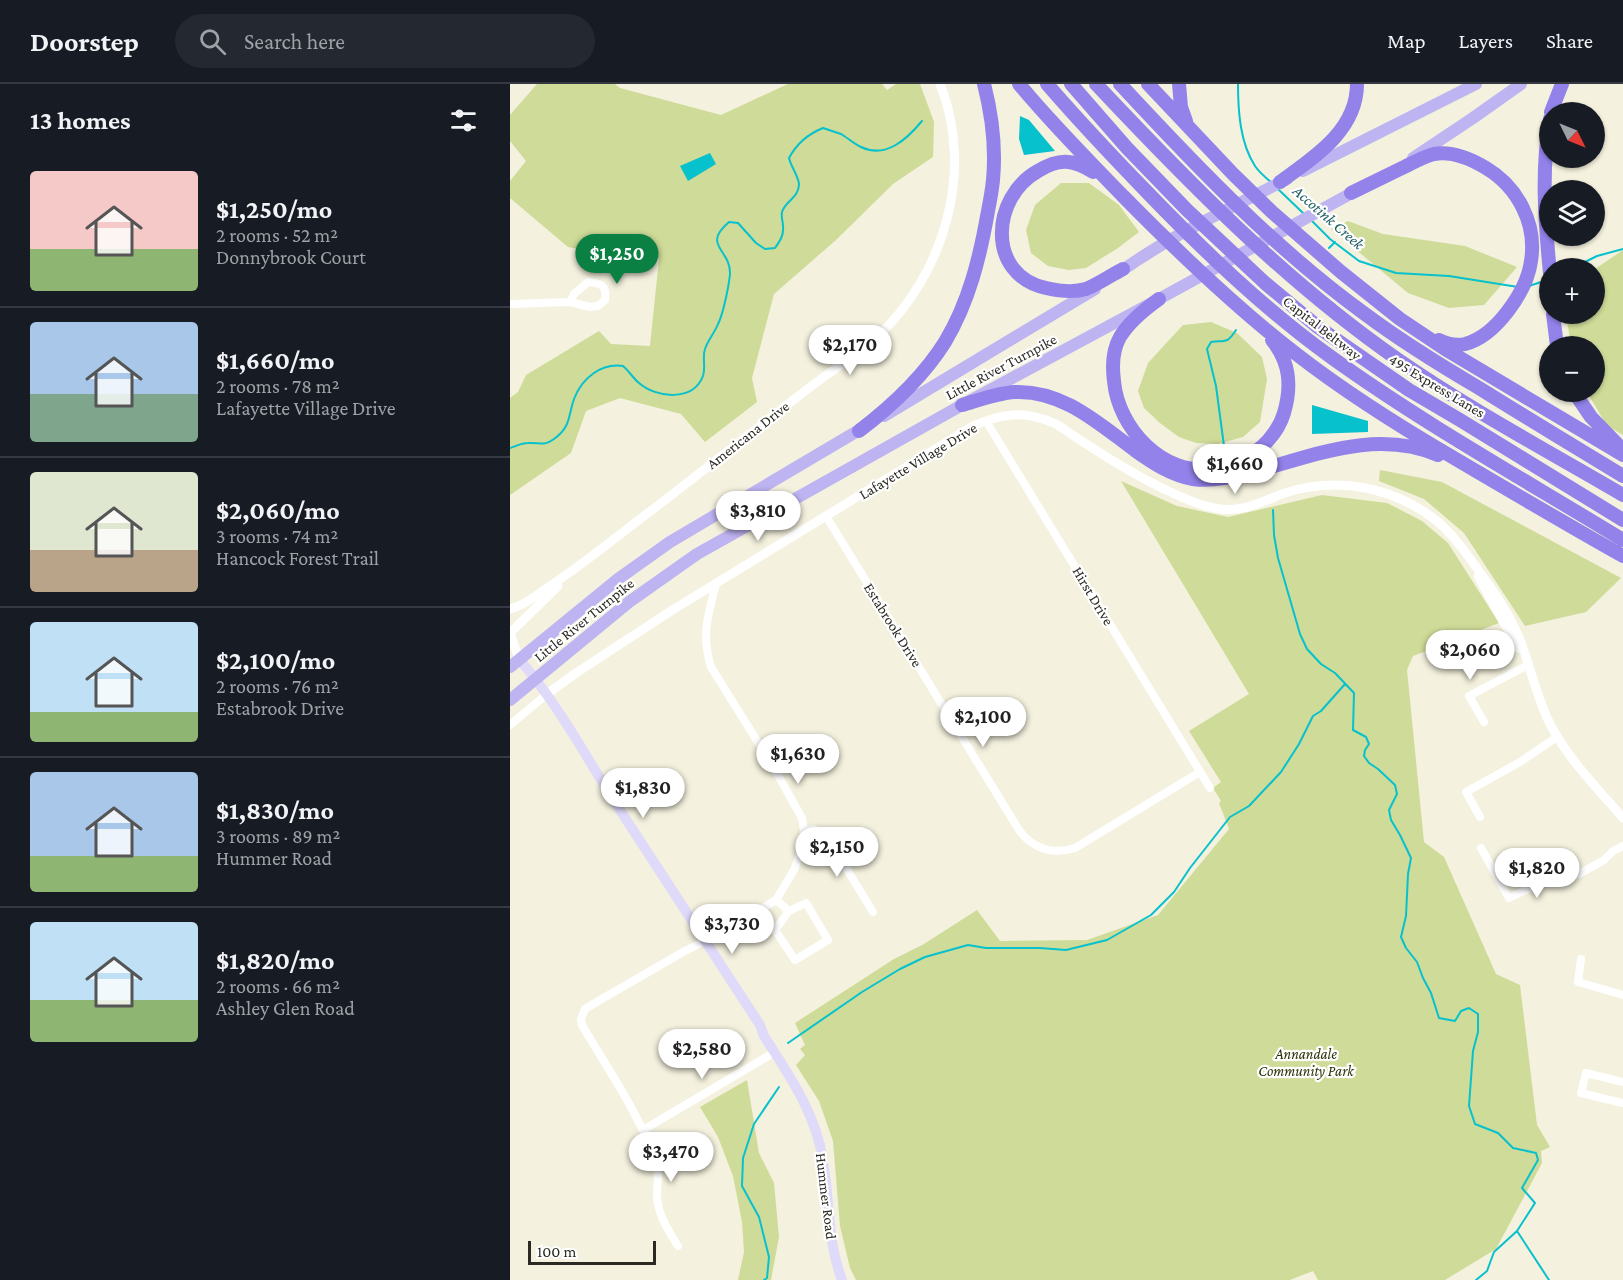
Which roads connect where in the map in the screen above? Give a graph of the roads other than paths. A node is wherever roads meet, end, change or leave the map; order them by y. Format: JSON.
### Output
{"nodes":[{"id":1,"x":940,"y":84,"type":"edge"},
{"id":2,"x":984,"y":84,"type":"edge"},
{"id":3,"x":1019,"y":84,"type":"edge"},
{"id":4,"x":1047,"y":84,"type":"edge"},
{"id":5,"x":1071,"y":84,"type":"edge"},
{"id":6,"x":1096,"y":84,"type":"edge"},
{"id":7,"x":1120,"y":84,"type":"edge"},
{"id":8,"x":1148,"y":84,"type":"edge"},
{"id":9,"x":1179,"y":84,"type":"edge"},
{"id":10,"x":1357,"y":84,"type":"edge"},
{"id":11,"x":1476,"y":84,"type":"edge"},
{"id":12,"x":1521,"y":84,"type":"edge"},
{"id":13,"x":1562,"y":84,"type":"edge"},
{"id":14,"x":1555,"y":102,"type":"edge"},
{"id":15,"x":1204,"y":144,"type":"junction"},
{"id":16,"x":1315,"y":161,"type":"junction"},
{"id":17,"x":1544,"y":168,"type":"edge"},
{"id":18,"x":1280,"y":183,"type":"joint"},
{"id":19,"x":1351,"y":193,"type":"junction"},
{"id":20,"x":1121,"y":194,"type":"junction"},
{"id":21,"x":1549,"y":258,"type":"edge"},
{"id":22,"x":1123,"y":269,"type":"junction"},
{"id":23,"x":1159,"y":299,"type":"junction"},
{"id":24,"x":570,"y":302,"type":"junction"},
{"id":25,"x":510,"y":304,"type":"edge"},
{"id":26,"x":1246,"y":312,"type":"junction"},
{"id":27,"x":1400,"y":319,"type":"junction"},
{"id":28,"x":1579,"y":402,"type":"edge"},
{"id":29,"x":962,"y":405,"type":"junction"},
{"id":30,"x":986,"y":421,"type":"junction"},
{"id":31,"x":859,"y":431,"type":"junction"},
{"id":32,"x":1623,"y":449,"type":"edge"},
{"id":33,"x":1623,"y":455,"type":"edge"},
{"id":34,"x":1623,"y":476,"type":"edge"},
{"id":35,"x":1489,"y":479,"type":"junction"},
{"id":36,"x":1623,"y":495,"type":"edge"},
{"id":37,"x":826,"y":516,"type":"junction"},
{"id":38,"x":1623,"y":520,"type":"edge"},
{"id":39,"x":1623,"y":540,"type":"edge"},
{"id":40,"x":1623,"y":556,"type":"edge"},
{"id":41,"x":572,"y":571,"type":"junction"},
{"id":42,"x":716,"y":584,"type":"junction"},
{"id":43,"x":510,"y":609,"type":"edge"},
{"id":44,"x":510,"y":633,"type":"edge"},
{"id":45,"x":513,"y":660,"type":"edge"},
{"id":46,"x":1528,"y":665,"type":"junction"},
{"id":47,"x":535,"y":678,"type":"junction"},
{"id":48,"x":547,"y":694,"type":"junction"},
{"id":49,"x":510,"y":700,"type":"edge"},
{"id":50,"x":1484,"y":722,"type":"dead end"},
{"id":51,"x":510,"y":725,"type":"edge"},
{"id":52,"x":1557,"y":737,"type":"junction"},
{"id":53,"x":1200,"y":772,"type":"junction"},
{"id":54,"x":1210,"y":788,"type":"dead end"},
{"id":55,"x":1480,"y":817,"type":"dead end"},
{"id":56,"x":1623,"y":818,"type":"edge"},
{"id":57,"x":804,"y":831,"type":"junction"},
{"id":58,"x":1623,"y":846,"type":"edge"},
{"id":59,"x":1481,"y":848,"type":"dead end"},
{"id":60,"x":776,"y":900,"type":"junction"},
{"id":61,"x":789,"y":910,"type":"junction"},
{"id":62,"x":873,"y":912,"type":"dead end"},
{"id":63,"x":705,"y":941,"type":"junction"},
{"id":64,"x":1581,"y":959,"type":"dead end"},
{"id":65,"x":1623,"y":995,"type":"edge"},
{"id":66,"x":775,"y":1052,"type":"junction"},
{"id":67,"x":1623,"y":1082,"type":"edge"},
{"id":68,"x":1623,"y":1103,"type":"edge"},
{"id":69,"x":643,"y":1130,"type":"junction"},
{"id":70,"x":678,"y":1246,"type":"dead end"},
{"id":71,"x":842,"y":1280,"type":"edge"}],
"edges":[{"from":1,"to":41,"type":"street","name":"Americana Drive"},
{"from":2,"to":31,"type":"highway"},
{"from":3,"to":20,"type":"highway"},
{"from":4,"to":39,"type":"highway","name":"Capital Beltway"},
{"from":5,"to":38,"type":"highway","name":"495 Express Lanes"},
{"from":6,"to":36,"type":"highway","name":"495 Express Lanes"},
{"from":7,"to":34,"type":"highway"},
{"from":8,"to":15,"type":"highway"},
{"from":9,"to":15,"type":"highway"},
{"from":10,"to":16,"type":"highway"},
{"from":11,"to":16,"type":"main road"},
{"from":12,"to":19,"type":"main road","name":"Little River Turnpike"},
{"from":13,"to":14,"type":"highway"},
{"from":15,"to":27,"type":"highway"},
{"from":16,"to":18,"type":"highway"},
{"from":17,"to":21,"type":"highway"},
{"from":18,"to":22,"type":"main road","name":"Little River Turnpike"},
{"from":19,"to":23,"type":"main road","name":"Little River Turnpike"},
{"from":19,"to":27,"type":"highway"},
{"from":20,"to":22,"type":"highway"},
{"from":20,"to":26,"type":"highway"},
{"from":22,"to":31,"type":"main road","name":"Little River Turnpike"},
{"from":23,"to":26,"type":"highway"},
{"from":23,"to":29,"type":"main road","name":"Little River Turnpike"},
{"from":24,"to":24,"type":"street"},
{"from":24,"to":25,"type":"street"},
{"from":26,"to":35,"type":"highway"},
{"from":27,"to":33,"type":"highway"},
{"from":28,"to":32,"type":"highway"},
{"from":29,"to":35,"type":"highway"},
{"from":29,"to":47,"type":"main road","name":"Little River Turnpike"},
{"from":30,"to":37,"type":"street","name":"Lafayette Village Drive"},
{"from":30,"to":46,"type":"street","name":"Lafayette Village Drive"},
{"from":30,"to":53,"type":"street","name":"Hirst Drive"},
{"from":31,"to":45,"type":"main road","name":"Little River Turnpike"},
{"from":35,"to":40,"type":"highway"},
{"from":37,"to":42,"type":"street","name":"Lafayette Village Drive"},
{"from":37,"to":53,"type":"street","name":"Estabrook Drive"},
{"from":41,"to":43,"type":"street","name":"Americana Drive"},
{"from":41,"to":44,"type":"street","name":"Americana Drive"},
{"from":42,"to":48,"type":"street","name":"Lafayette Village Drive"},
{"from":42,"to":57,"type":"street"},
{"from":44,"to":45,"type":"street"},
{"from":45,"to":47,"type":"main road","name":"Hummer Road"},
{"from":46,"to":50,"type":"street"},
{"from":46,"to":52,"type":"street","name":"Lafayette Village Drive"},
{"from":47,"to":48,"type":"main road","name":"Hummer Road"},
{"from":47,"to":49,"type":"main road","name":"Little River Turnpike"},
{"from":48,"to":51,"type":"street"},
{"from":48,"to":63,"type":"main road","name":"Hummer Road"},
{"from":52,"to":55,"type":"street"},
{"from":52,"to":56,"type":"street","name":"Lafayette Village Drive"},
{"from":53,"to":54,"type":"street","name":"Hirst Drive"},
{"from":57,"to":60,"type":"street"},
{"from":57,"to":62,"type":"street"},
{"from":58,"to":59,"type":"street"},
{"from":60,"to":61,"type":"street"},
{"from":60,"to":63,"type":"street"},
{"from":61,"to":61,"type":"street"},
{"from":63,"to":66,"type":"main road","name":"Hummer Road"},
{"from":63,"to":69,"type":"street"},
{"from":64,"to":65,"type":"street"},
{"from":66,"to":69,"type":"street"},
{"from":66,"to":71,"type":"main road","name":"Hummer Road"},
{"from":67,"to":68,"type":"street"},
{"from":69,"to":70,"type":"street"}]}
